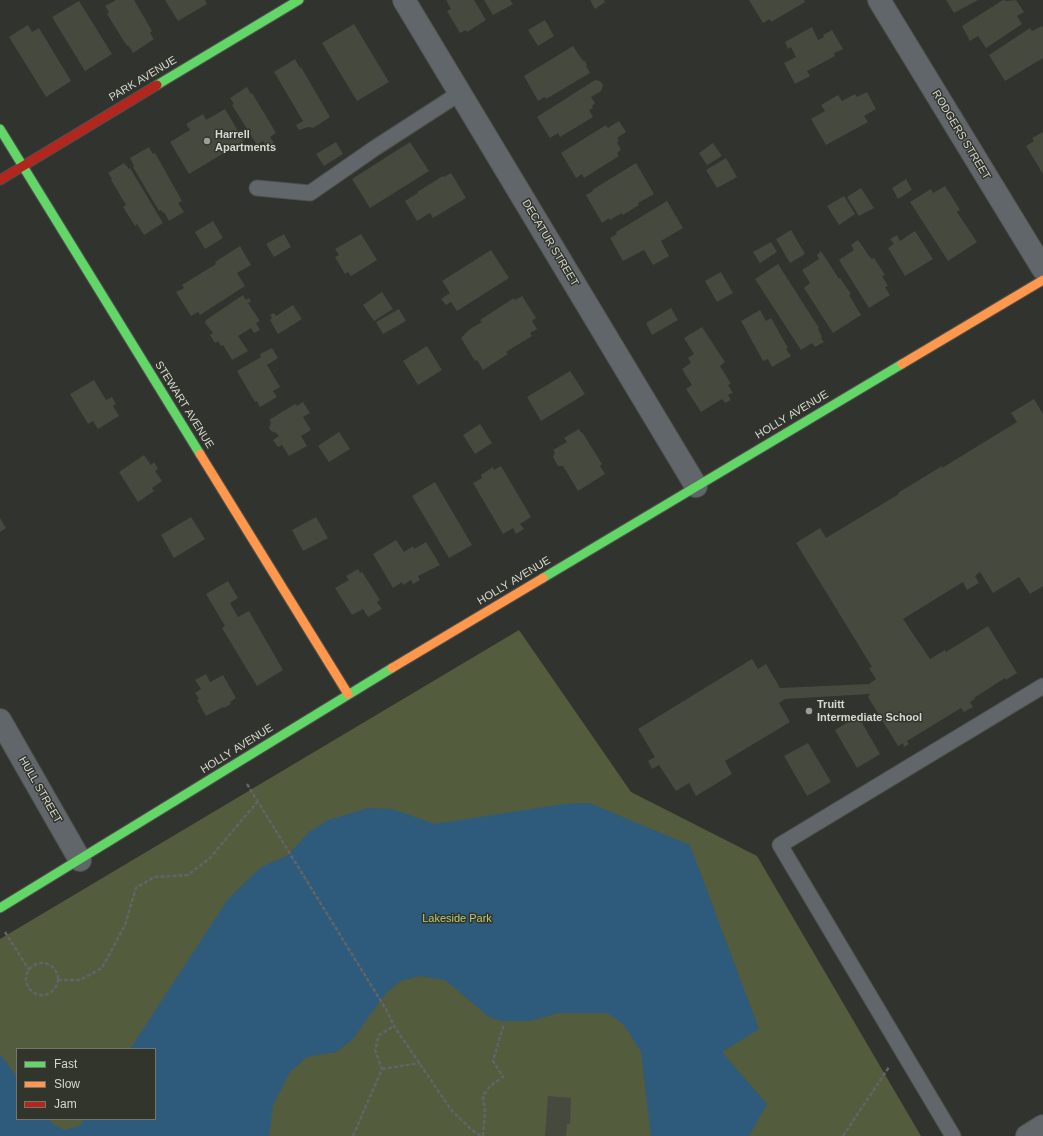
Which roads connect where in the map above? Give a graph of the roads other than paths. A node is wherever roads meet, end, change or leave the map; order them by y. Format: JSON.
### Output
{"nodes":[{"id":1,"x":299,"y":0,"type":"edge"},
{"id":2,"x":404,"y":0,"type":"edge"},
{"id":3,"x":879,"y":0,"type":"edge"},
{"id":4,"x":460,"y":94,"type":"junction"},
{"id":5,"x":0,"y":129,"type":"edge"},
{"id":6,"x":23,"y":166,"type":"junction"},
{"id":7,"x":0,"y":180,"type":"edge"},
{"id":8,"x":257,"y":188,"type":"dead end"},
{"id":9,"x":1043,"y":269,"type":"edge"},
{"id":10,"x":1043,"y":280,"type":"edge"},
{"id":11,"x":696,"y":486,"type":"junction"},
{"id":12,"x":1043,"y":686,"type":"edge"},
{"id":13,"x":348,"y":694,"type":"junction"},
{"id":14,"x":0,"y":720,"type":"edge"},
{"id":15,"x":80,"y":860,"type":"junction"},
{"id":16,"x":0,"y":908,"type":"edge"},
{"id":17,"x":1043,"y":1126,"type":"edge"},
{"id":18,"x":953,"y":1136,"type":"edge"},
{"id":19,"x":1027,"y":1136,"type":"edge"}],
"edges":[{"from":1,"to":6,"type":"street","name":"PARK AVENUE"},
{"from":2,"to":4,"type":"street","name":"DECATUR STREET"},
{"from":3,"to":9,"type":"street","name":"RODGERS STREET"},
{"from":4,"to":8,"type":"lane"},
{"from":4,"to":11,"type":"street","name":"DECATUR STREET"},
{"from":5,"to":6,"type":"street","name":"STEWART AVENUE"},
{"from":6,"to":7,"type":"street","name":"PARK AVENUE"},
{"from":6,"to":13,"type":"street","name":"STEWART AVENUE"},
{"from":10,"to":11,"type":"street","name":"HOLLY AVENUE"},
{"from":11,"to":13,"type":"street","name":"HOLLY AVENUE"},
{"from":12,"to":18,"type":"lane"},
{"from":13,"to":15,"type":"street","name":"HOLLY AVENUE"},
{"from":14,"to":15,"type":"street","name":"HULL STREET"},
{"from":15,"to":16,"type":"street","name":"HOLLY AVENUE"},
{"from":17,"to":19,"type":"street"}]}
